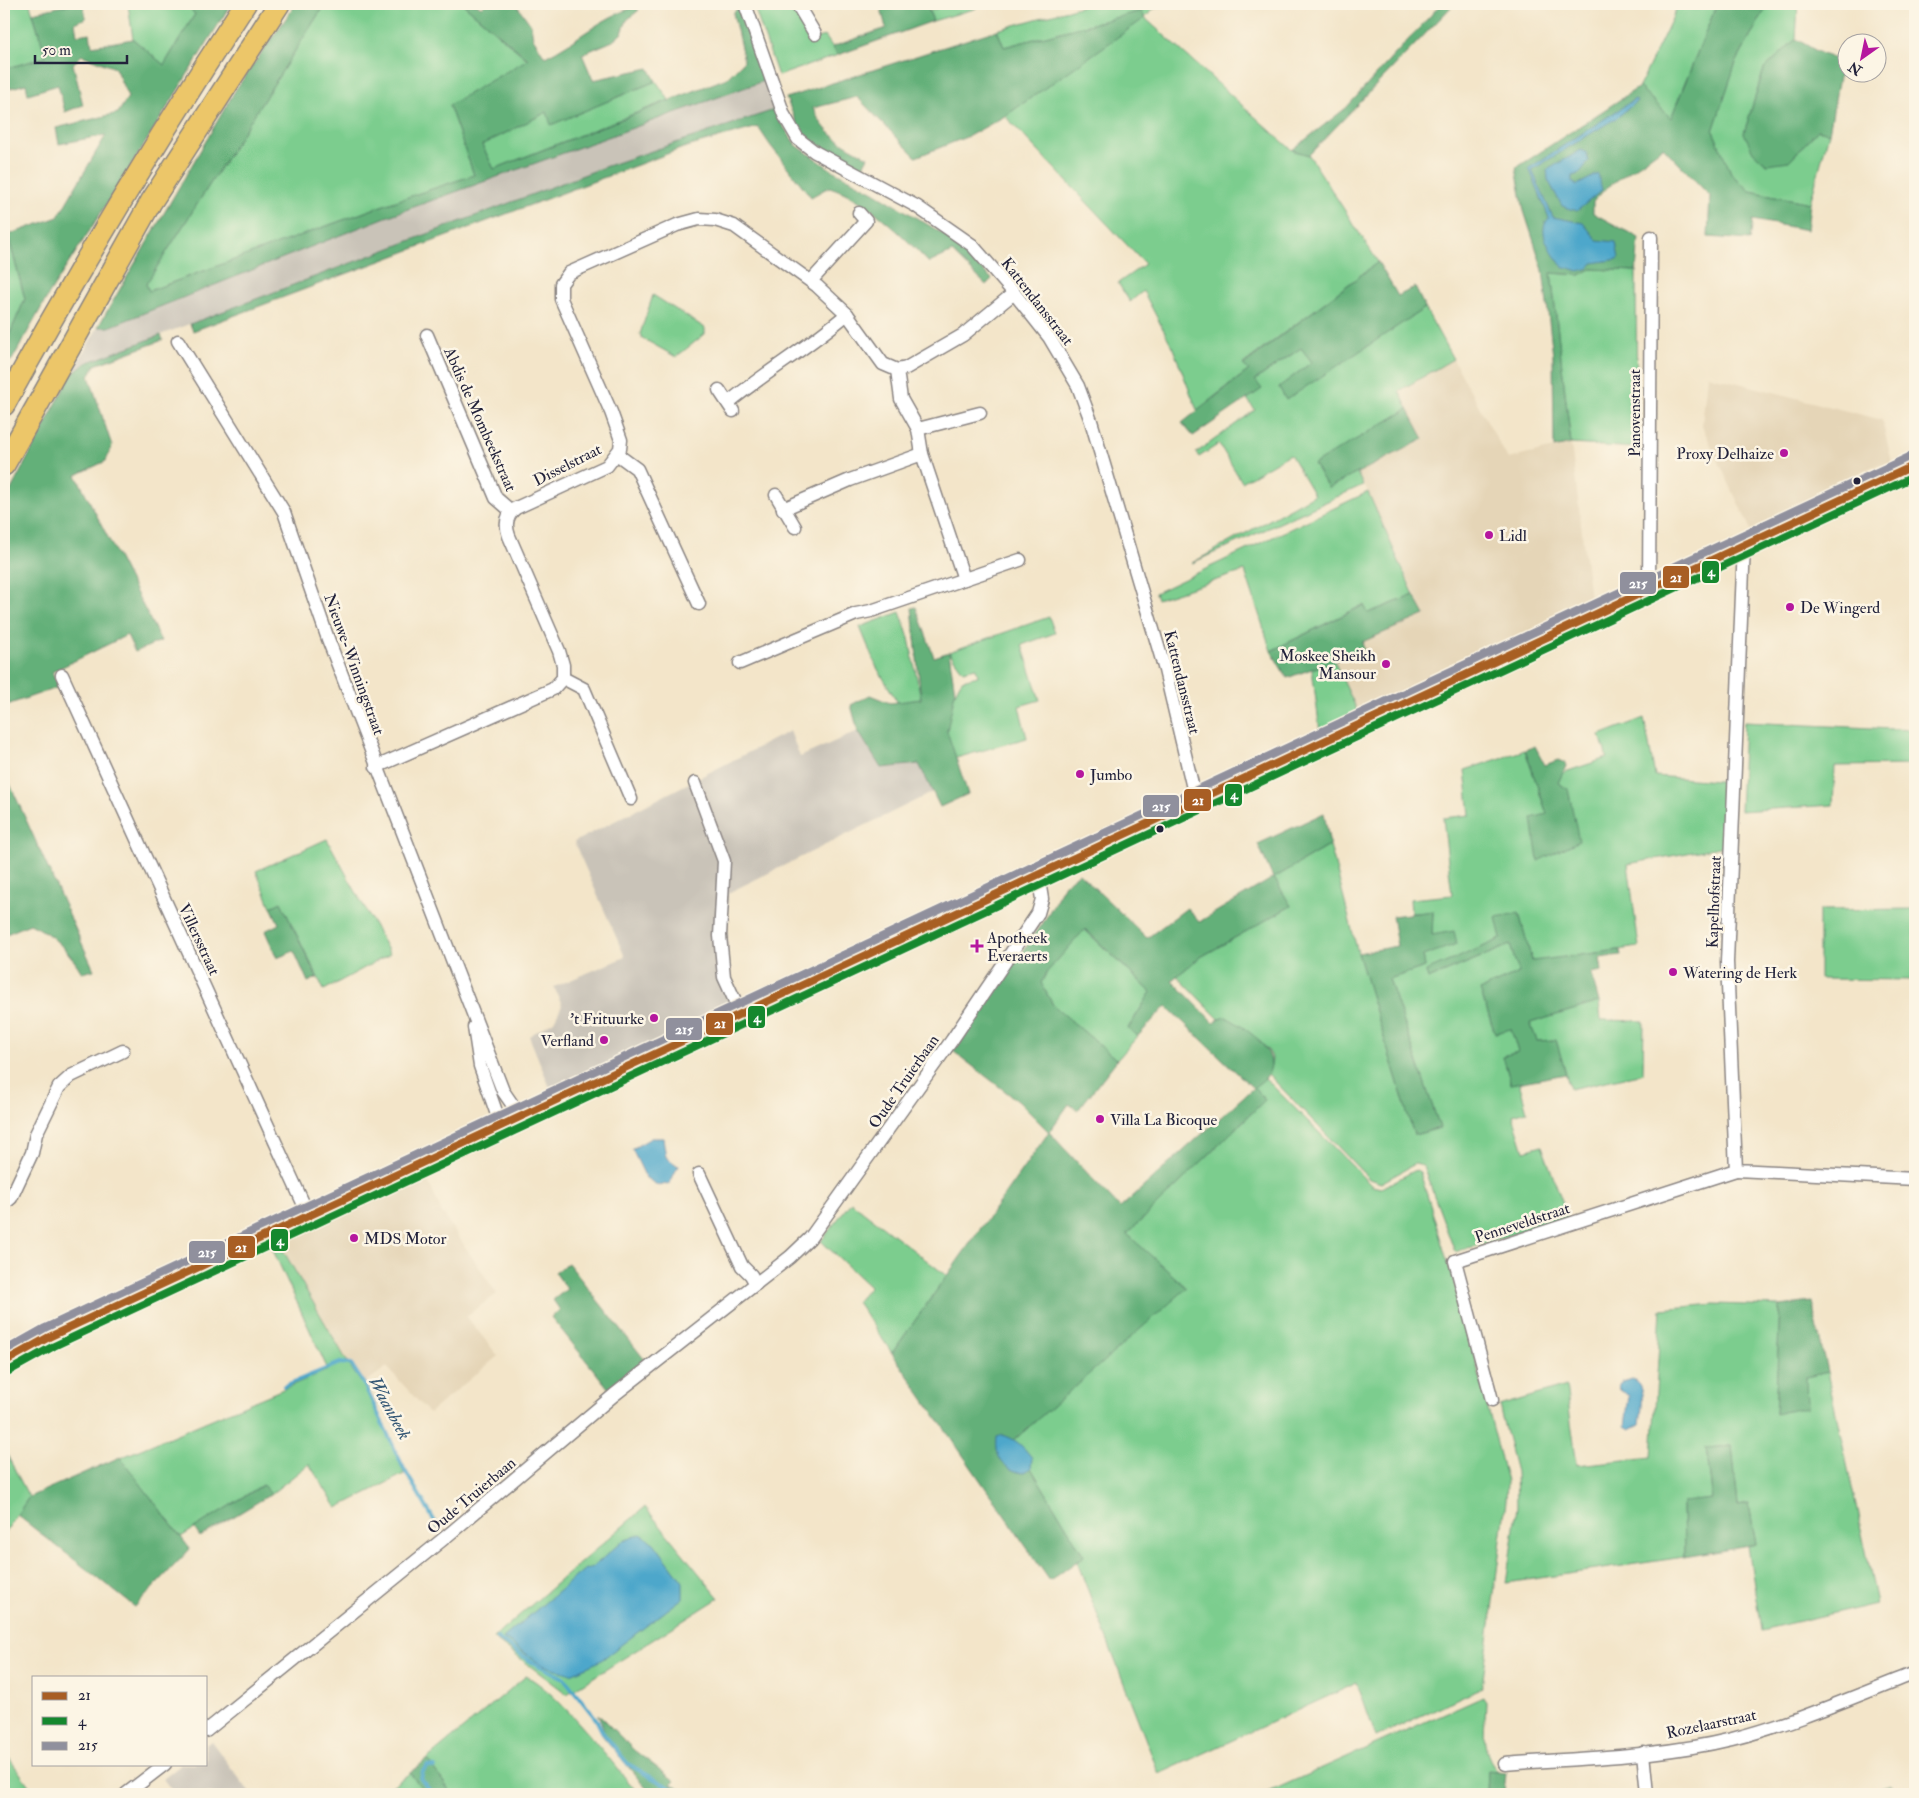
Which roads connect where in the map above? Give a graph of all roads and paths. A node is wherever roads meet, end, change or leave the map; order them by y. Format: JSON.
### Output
{"nodes":[{"id":1,"x":245,"y":4,"type":"edge"},
{"id":2,"x":279,"y":4,"type":"edge"},
{"id":3,"x":745,"y":4,"type":"edge"},
{"id":4,"x":797,"y":4,"type":"edge"},
{"id":5,"x":815,"y":34,"type":"dead end"},
{"id":6,"x":859,"y":213,"type":"dead end"},
{"id":7,"x":1651,"y":236,"type":"dead end"},
{"id":8,"x":811,"y":281,"type":"junction"},
{"id":9,"x":1014,"y":293,"type":"junction"},
{"id":10,"x":847,"y":314,"type":"junction"},
{"id":11,"x":427,"y":335,"type":"dead end"},
{"id":12,"x":178,"y":341,"type":"dead end"},
{"id":13,"x":897,"y":370,"type":"junction"},
{"id":14,"x":719,"y":390,"type":"dead end"},
{"id":15,"x":4,"y":405,"type":"edge"},
{"id":16,"x":980,"y":413,"type":"dead end"},
{"id":17,"x":918,"y":429,"type":"junction"},
{"id":18,"x":922,"y":454,"type":"junction"},
{"id":19,"x":618,"y":455,"type":"junction"},
{"id":20,"x":4,"y":465,"type":"edge"},
{"id":21,"x":1915,"y":465,"type":"edge"},
{"id":22,"x":776,"y":495,"type":"dead end"},
{"id":23,"x":783,"y":509,"type":"junction"},
{"id":24,"x":511,"y":511,"type":"junction"},
{"id":25,"x":795,"y":527,"type":"dead end"},
{"id":26,"x":1744,"y":545,"type":"junction"},
{"id":27,"x":1020,"y":560,"type":"dead end"},
{"id":28,"x":964,"y":579,"type":"junction"},
{"id":29,"x":1649,"y":589,"type":"junction"},
{"id":30,"x":699,"y":604,"type":"dead end"},
{"id":31,"x":740,"y":663,"type":"dead end"},
{"id":32,"x":62,"y":675,"type":"dead end"},
{"id":33,"x":563,"y":678,"type":"junction"},
{"id":34,"x":376,"y":767,"type":"junction"},
{"id":35,"x":695,"y":783,"type":"dead end"},
{"id":36,"x":631,"y":799,"type":"dead end"},
{"id":37,"x":1196,"y":801,"type":"junction"},
{"id":38,"x":1038,"y":875,"type":"junction"},
{"id":39,"x":473,"y":1014,"type":"junction"},
{"id":40,"x":741,"y":1014,"type":"junction"},
{"id":41,"x":123,"y":1051,"type":"dead end"},
{"id":42,"x":520,"y":1117,"type":"junction"},
{"id":43,"x":501,"y":1126,"type":"junction"},
{"id":44,"x":1736,"y":1170,"type":"junction"},
{"id":45,"x":699,"y":1174,"type":"dead end"},
{"id":46,"x":1915,"y":1179,"type":"edge"},
{"id":47,"x":4,"y":1204,"type":"edge"},
{"id":48,"x":309,"y":1216,"type":"junction"},
{"id":49,"x":756,"y":1284,"type":"junction"},
{"id":50,"x":49,"y":1337,"type":"junction"},
{"id":51,"x":4,"y":1354,"type":"edge"},
{"id":52,"x":4,"y":1362,"type":"edge"},
{"id":53,"x":1492,"y":1400,"type":"dead end"},
{"id":54,"x":1915,"y":1673,"type":"edge"},
{"id":55,"x":208,"y":1729,"type":"edge"},
{"id":56,"x":1643,"y":1753,"type":"junction"},
{"id":57,"x":1505,"y":1764,"type":"dead end"},
{"id":58,"x":162,"y":1766,"type":"edge"},
{"id":59,"x":126,"y":1794,"type":"edge"},
{"id":60,"x":1647,"y":1794,"type":"edge"}],
"edges":[{"from":1,"to":15,"type":"highway"},
{"from":2,"to":20,"type":"highway"},
{"from":3,"to":9,"type":"street","name":"Kattendansstraat"},
{"from":4,"to":5,"type":"street"},
{"from":6,"to":8,"type":"street"},
{"from":7,"to":29,"type":"street","name":"Panovenstraat"},
{"from":8,"to":10,"type":"street","name":"Disselstraat"},
{"from":8,"to":19,"type":"street","name":"Disselstraat"},
{"from":9,"to":13,"type":"street"},
{"from":9,"to":37,"type":"street","name":"Kattendansstraat"},
{"from":10,"to":13,"type":"street","name":"Disselstraat"},
{"from":10,"to":14,"type":"street"},
{"from":11,"to":24,"type":"street","name":"Abdis de Mombeekstraat"},
{"from":12,"to":34,"type":"street","name":"Nieuwe-Winningstraat"},
{"from":13,"to":17,"type":"street"},
{"from":16,"to":17,"type":"street"},
{"from":17,"to":18,"type":"street"},
{"from":18,"to":23,"type":"street"},
{"from":18,"to":28,"type":"street"},
{"from":19,"to":24,"type":"street","name":"Disselstraat"},
{"from":19,"to":30,"type":"street"},
{"from":21,"to":26,"type":"main road"},
{"from":22,"to":23,"type":"street"},
{"from":23,"to":25,"type":"street"},
{"from":24,"to":33,"type":"street"},
{"from":26,"to":29,"type":"main road"},
{"from":26,"to":44,"type":"street","name":"Kapelhofstraat"},
{"from":27,"to":28,"type":"street"},
{"from":28,"to":31,"type":"street"},
{"from":29,"to":37,"type":"main road"},
{"from":32,"to":48,"type":"street","name":"Villersstraat"},
{"from":33,"to":34,"type":"street"},
{"from":33,"to":36,"type":"street"},
{"from":34,"to":39,"type":"street","name":"Nieuwe-Winningstraat"},
{"from":35,"to":40,"type":"street"},
{"from":37,"to":38,"type":"main road"},
{"from":38,"to":40,"type":"main road"},
{"from":38,"to":49,"type":"street","name":"Oude Truierbaan"},
{"from":39,"to":42,"type":"street","name":"Nieuwe-Winningstraat"},
{"from":39,"to":43,"type":"street","name":"Nieuwe-Winningstraat"},
{"from":40,"to":42,"type":"main road"},
{"from":41,"to":47,"type":"street"},
{"from":42,"to":43,"type":"main road"},
{"from":43,"to":48,"type":"main road"},
{"from":44,"to":46,"type":"street"},
{"from":44,"to":53,"type":"street","name":"Penneveldstraat"},
{"from":45,"to":49,"type":"street"},
{"from":48,"to":50,"type":"main road"},
{"from":49,"to":55,"type":"street","name":"Oude Truierbaan"},
{"from":50,"to":51,"type":"main road"},
{"from":50,"to":52,"type":"main road"},
{"from":54,"to":56,"type":"street","name":"Rozelaarstraat"},
{"from":56,"to":57,"type":"street","name":"Rozelaarstraat"},
{"from":56,"to":60,"type":"street"},
{"from":58,"to":59,"type":"street"}]}
